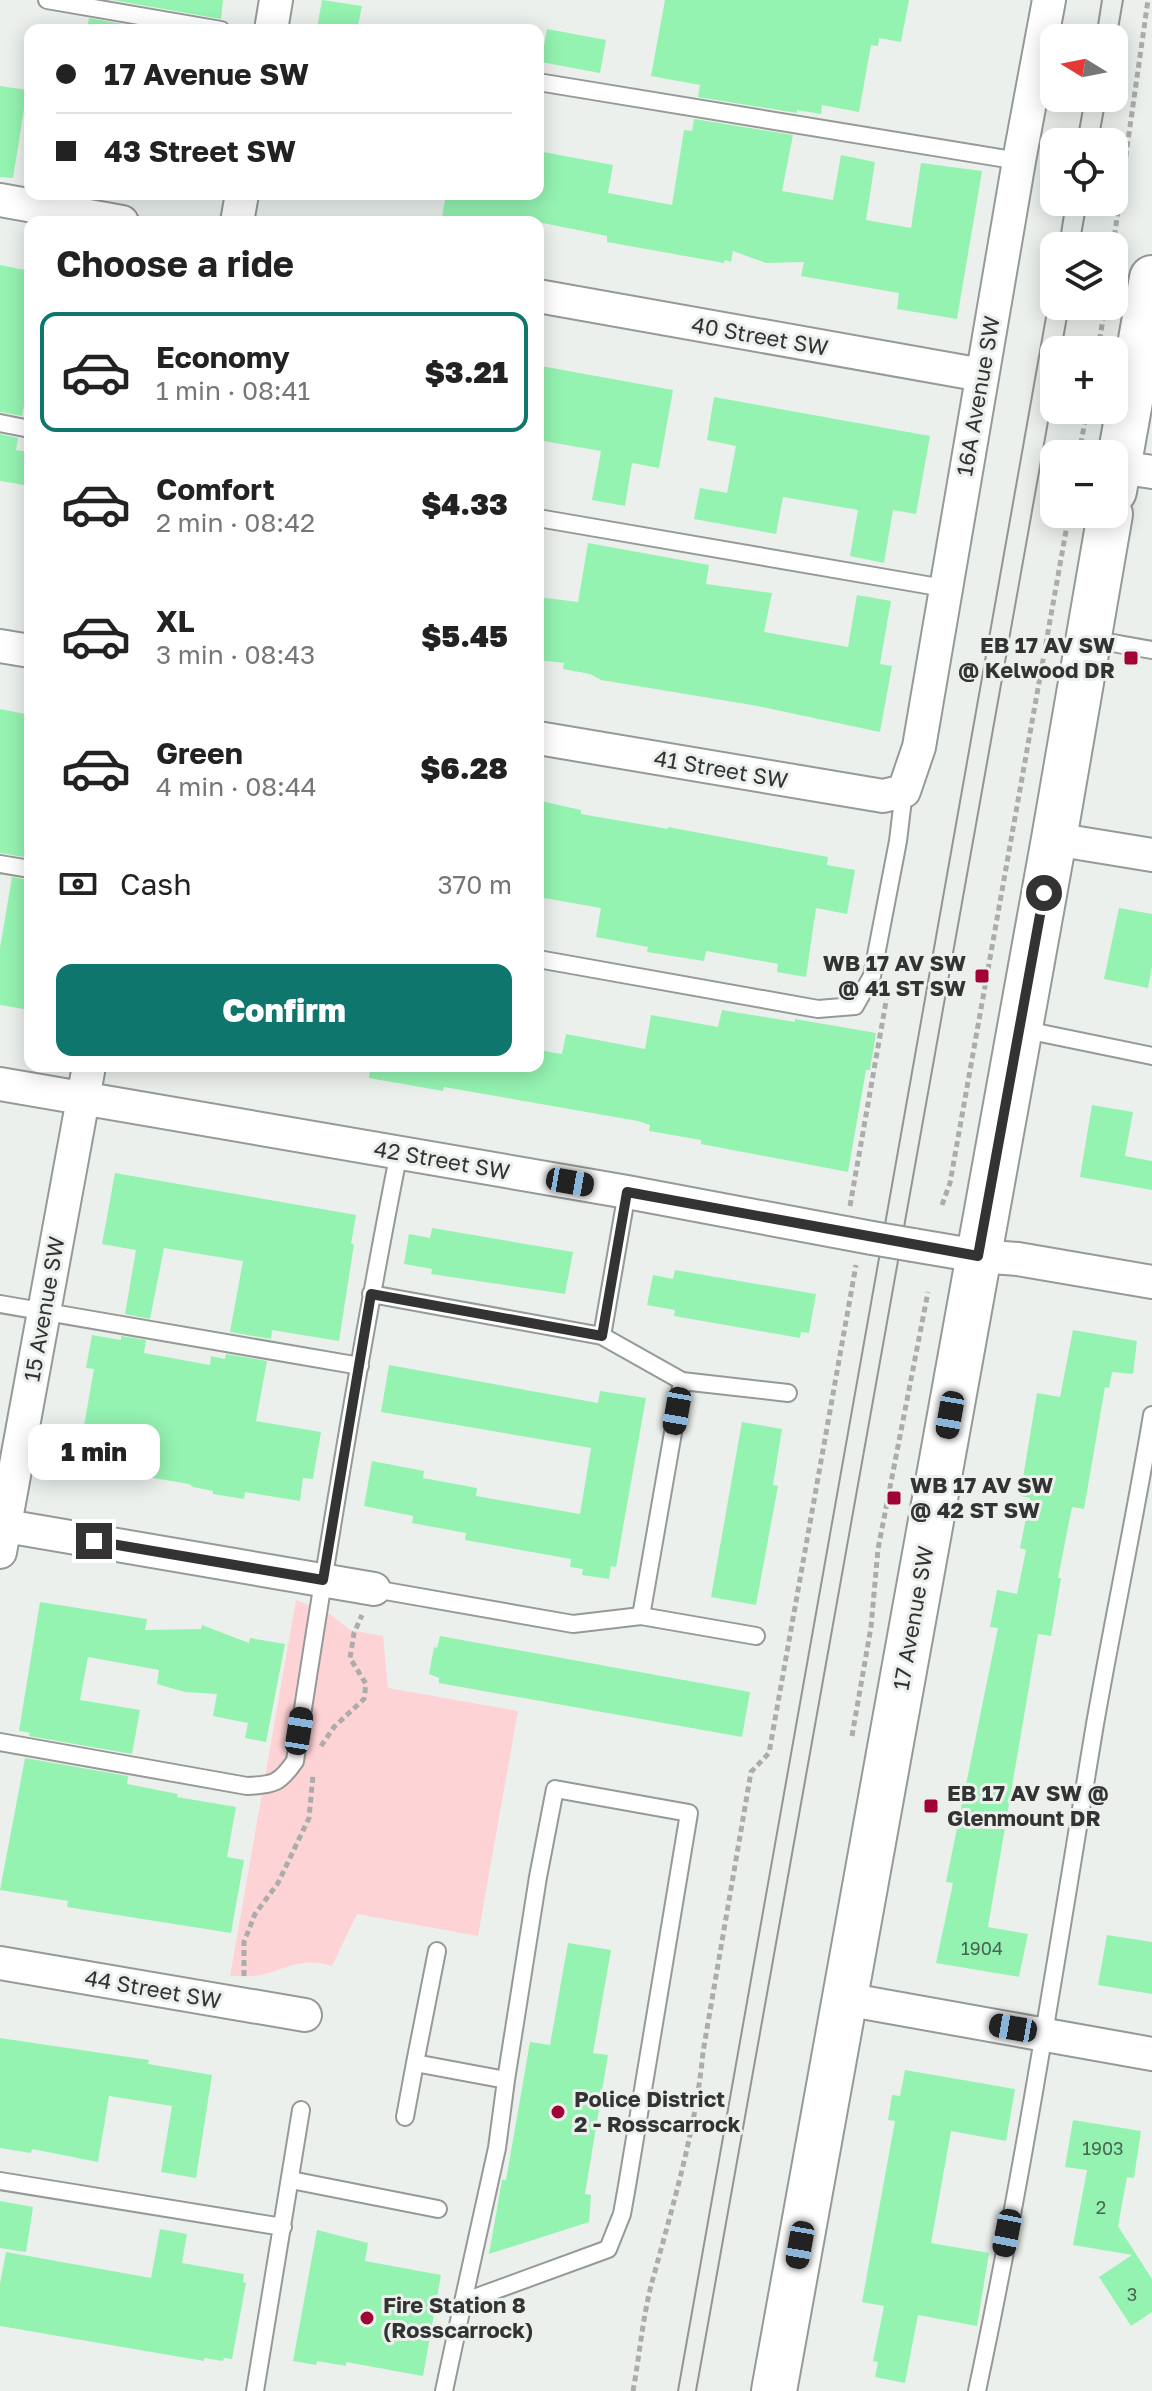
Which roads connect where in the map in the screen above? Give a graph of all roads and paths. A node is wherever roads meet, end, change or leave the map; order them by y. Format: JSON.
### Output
{"nodes":[{"id":1,"x":47,"y":0,"type":"edge"},
{"id":2,"x":276,"y":0,"type":"edge"},
{"id":3,"x":1049,"y":0,"type":"edge"},
{"id":4,"x":1148,"y":0,"type":"edge"},
{"id":5,"x":186,"y":24,"type":"edge"},
{"id":6,"x":272,"y":24,"type":"edge"},
{"id":7,"x":544,"y":83,"type":"edge"},
{"id":8,"x":1019,"y":161,"type":"junction"},
{"id":9,"x":0,"y":200,"type":"edge"},
{"id":10,"x":89,"y":216,"type":"edge"},
{"id":11,"x":1115,"y":232,"type":"edge"},
{"id":12,"x":1152,"y":278,"type":"edge"},
{"id":13,"x":544,"y":297,"type":"edge"},
{"id":14,"x":982,"y":375,"type":"junction"},
{"id":15,"x":0,"y":423,"type":"edge"},
{"id":16,"x":24,"y":428,"type":"edge"},
{"id":17,"x":1122,"y":440,"type":"edge"},
{"id":18,"x":544,"y":519,"type":"edge"},
{"id":19,"x":1067,"y":528,"type":"edge"},
{"id":20,"x":1108,"y":528,"type":"edge"},
{"id":21,"x":944,"y":588,"type":"junction"},
{"id":22,"x":1088,"y":639,"type":"junction"},
{"id":23,"x":0,"y":646,"type":"edge"},
{"id":24,"x":24,"y":650,"type":"edge"},
{"id":25,"x":1152,"y":650,"type":"edge"},
{"id":26,"x":544,"y":739,"type":"edge"},
{"id":27,"x":904,"y":791,"type":"junction"},
{"id":28,"x":1054,"y":839,"type":"junction"},
{"id":29,"x":1152,"y":855,"type":"edge"},
{"id":30,"x":0,"y":864,"type":"edge"},
{"id":31,"x":24,"y":868,"type":"edge"},
{"id":32,"x":544,"y":960,"type":"edge"},
{"id":33,"x":888,"y":989,"type":"dead end"},
{"id":34,"x":1019,"y":1029,"type":"junction"},
{"id":35,"x":1152,"y":1056,"type":"edge"},
{"id":36,"x":88,"y":1072,"type":"edge"},
{"id":37,"x":0,"y":1084,"type":"edge"},
{"id":38,"x":83,"y":1099,"type":"junction"},
{"id":39,"x":399,"y":1152,"type":"junction"},
{"id":40,"x":627,"y":1192,"type":"junction"},
{"id":41,"x":942,"y":1205,"type":"dead end"},
{"id":42,"x":850,"y":1207,"type":"dead end"},
{"id":43,"x":978,"y":1256,"type":"junction"},
{"id":44,"x":856,"y":1265,"type":"dead end"},
{"id":45,"x":1152,"y":1282,"type":"edge"},
{"id":46,"x":928,"y":1292,"type":"dead end"},
{"id":47,"x":371,"y":1294,"type":"junction"},
{"id":48,"x":0,"y":1304,"type":"edge"},
{"id":49,"x":43,"y":1311,"type":"junction"},
{"id":50,"x":602,"y":1336,"type":"junction"},
{"id":51,"x":360,"y":1366,"type":"junction"},
{"id":52,"x":682,"y":1381,"type":"junction"},
{"id":53,"x":788,"y":1393,"type":"dead end"},
{"id":54,"x":1152,"y":1415,"type":"edge"},
{"id":55,"x":1145,"y":1505,"type":"edge"},
{"id":56,"x":2,"y":1534,"type":"edge"},
{"id":57,"x":323,"y":1580,"type":"junction"},
{"id":58,"x":374,"y":1589,"type":"junction"},
{"id":59,"x":641,"y":1616,"type":"junction"},
{"id":60,"x":756,"y":1636,"type":"dead end"},
{"id":61,"x":0,"y":1742,"type":"edge"},
{"id":62,"x":850,"y":1749,"type":"dead end"},
{"id":63,"x":319,"y":1751,"type":"dead end"},
{"id":64,"x":316,"y":1762,"type":"dead end"},
{"id":65,"x":437,"y":1951,"type":"dead end"},
{"id":66,"x":0,"y":1963,"type":"edge"},
{"id":67,"x":845,"y":1999,"type":"junction"},
{"id":68,"x":238,"y":2003,"type":"junction"},
{"id":69,"x":305,"y":2015,"type":"dead end"},
{"id":70,"x":1044,"y":2034,"type":"junction"},
{"id":71,"x":1152,"y":2054,"type":"edge"},
{"id":72,"x":415,"y":2063,"type":"junction"},
{"id":73,"x":506,"y":2080,"type":"junction"},
{"id":74,"x":301,"y":2110,"type":"dead end"},
{"id":75,"x":405,"y":2117,"type":"dead end"},
{"id":76,"x":291,"y":2180,"type":"junction"},
{"id":77,"x":0,"y":2181,"type":"edge"},
{"id":78,"x":438,"y":2209,"type":"dead end"},
{"id":79,"x":283,"y":2227,"type":"junction"},
{"id":80,"x":463,"y":2302,"type":"junction"},
{"id":81,"x":255,"y":2391,"type":"edge"},
{"id":82,"x":444,"y":2391,"type":"edge"},
{"id":83,"x":633,"y":2391,"type":"edge"},
{"id":84,"x":774,"y":2391,"type":"edge"},
{"id":85,"x":977,"y":2391,"type":"edge"}],
"edges":[{"from":1,"to":5,"type":"lane"},
{"from":2,"to":6,"type":"street"},
{"from":3,"to":8,"type":"street","name":"16A Avenue SW"},
{"from":4,"to":11,"type":"path"},
{"from":7,"to":8,"type":"lane"},
{"from":8,"to":14,"type":"street","name":"16A Avenue SW"},
{"from":9,"to":10,"type":"street"},
{"from":12,"to":17,"type":"main road"},
{"from":13,"to":14,"type":"street","name":"40 Street SW"},
{"from":14,"to":21,"type":"street","name":"16A Avenue SW"},
{"from":15,"to":16,"type":"lane"},
{"from":18,"to":21,"type":"lane"},
{"from":19,"to":41,"type":"path"},
{"from":20,"to":22,"type":"main road","name":"17 Avenue SW"},
{"from":21,"to":27,"type":"street","name":"16A Avenue SW"},
{"from":22,"to":25,"type":"lane"},
{"from":22,"to":28,"type":"main road","name":"17 Avenue SW"},
{"from":23,"to":24,"type":"street"},
{"from":26,"to":27,"type":"street","name":"41 Street SW"},
{"from":27,"to":32,"type":"lane"},
{"from":28,"to":29,"type":"street"},
{"from":28,"to":34,"type":"main road","name":"17 Avenue SW"},
{"from":30,"to":31,"type":"lane"},
{"from":33,"to":42,"type":"path"},
{"from":34,"to":35,"type":"lane"},
{"from":34,"to":43,"type":"main road","name":"17 Avenue SW"},
{"from":36,"to":38,"type":"street","name":"15 Avenue SW"},
{"from":37,"to":38,"type":"street","name":"42 Street SW"},
{"from":38,"to":39,"type":"street","name":"42 Street SW"},
{"from":38,"to":49,"type":"street","name":"15 Avenue SW"},
{"from":39,"to":40,"type":"street","name":"42 Street SW"},
{"from":39,"to":47,"type":"lane"},
{"from":40,"to":43,"type":"street","name":"42 Street SW","bridge":true},
{"from":40,"to":50,"type":"lane"},
{"from":43,"to":45,"type":"street","name":"42 Street SW"},
{"from":43,"to":67,"type":"main road","name":"17 Avenue SW"},
{"from":44,"to":83,"type":"path"},
{"from":46,"to":62,"type":"path"},
{"from":47,"to":50,"type":"lane"},
{"from":47,"to":51,"type":"lane"},
{"from":48,"to":49,"type":"lane"},
{"from":49,"to":51,"type":"lane"},
{"from":49,"to":56,"type":"street","name":"15 Avenue SW"},
{"from":50,"to":52,"type":"lane"},
{"from":51,"to":57,"type":"lane"},
{"from":52,"to":53,"type":"lane"},
{"from":52,"to":59,"type":"lane"},
{"from":54,"to":55,"type":"lane"},
{"from":55,"to":70,"type":"lane"},
{"from":56,"to":57,"type":"street"},
{"from":57,"to":58,"type":"street"},
{"from":57,"to":61,"type":"lane"},
{"from":58,"to":59,"type":"lane"},
{"from":58,"to":63,"type":"path"},
{"from":59,"to":60,"type":"lane"},
{"from":64,"to":68,"type":"path"},
{"from":65,"to":72,"type":"lane"},
{"from":66,"to":68,"type":"street","name":"44 Street SW"},
{"from":67,"to":70,"type":"street"},
{"from":67,"to":84,"type":"main road","name":"17 Avenue SW"},
{"from":68,"to":69,"type":"street","name":"44 Street SW"},
{"from":70,"to":71,"type":"street"},
{"from":70,"to":85,"type":"lane"},
{"from":72,"to":73,"type":"lane"},
{"from":72,"to":75,"type":"lane"},
{"from":73,"to":80,"type":"lane"},
{"from":73,"to":80,"type":"lane"},
{"from":74,"to":76,"type":"lane"},
{"from":76,"to":78,"type":"lane"},
{"from":76,"to":79,"type":"lane"},
{"from":77,"to":79,"type":"lane"},
{"from":79,"to":81,"type":"lane"},
{"from":80,"to":82,"type":"lane"}]}
